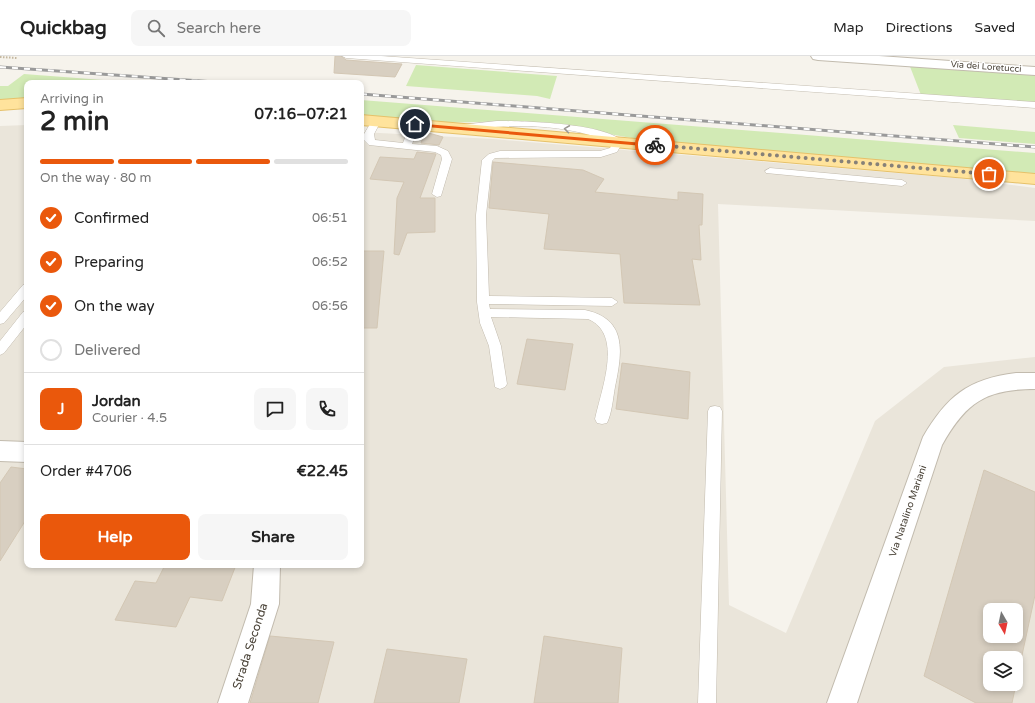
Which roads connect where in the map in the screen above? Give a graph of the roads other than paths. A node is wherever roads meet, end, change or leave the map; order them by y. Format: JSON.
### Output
{"nodes":[{"id":1,"x":346,"y":56,"type":"edge"},
{"id":2,"x":818,"y":56,"type":"edge"},
{"id":3,"x":1035,"y":71,"type":"edge"},
{"id":4,"x":24,"y":103,"type":"edge"},
{"id":5,"x":0,"y":105,"type":"edge"},
{"id":6,"x":1035,"y":105,"type":"edge"},
{"id":7,"x":368,"y":120,"type":"edge"},
{"id":8,"x":415,"y":124,"type":"junction"},
{"id":9,"x":618,"y":142,"type":"junction"},
{"id":10,"x":406,"y":146,"type":"junction"},
{"id":11,"x":819,"y":159,"type":"junction"},
{"id":12,"x":770,"y":170,"type":"dead end"},
{"id":13,"x":822,"y":175,"type":"junction"},
{"id":14,"x":1035,"y":179,"type":"edge"},
{"id":15,"x":902,"y":183,"type":"dead end"},
{"id":16,"x":437,"y":194,"type":"dead end"},
{"id":17,"x":24,"y":292,"type":"edge"},
{"id":18,"x":483,"y":300,"type":"junction"},
{"id":19,"x":612,"y":302,"type":"dead end"},
{"id":20,"x":484,"y":313,"type":"junction"},
{"id":21,"x":24,"y":319,"type":"edge"},
{"id":22,"x":0,"y":320,"type":"edge"},
{"id":23,"x":0,"y":350,"type":"edge"},
{"id":24,"x":1035,"y":382,"type":"edge"},
{"id":25,"x":500,"y":384,"type":"dead end"},
{"id":26,"x":715,"y":411,"type":"dead end"},
{"id":27,"x":602,"y":418,"type":"dead end"},
{"id":28,"x":267,"y":568,"type":"edge"},
{"id":29,"x":233,"y":703,"type":"edge"},
{"id":30,"x":707,"y":703,"type":"edge"},
{"id":31,"x":842,"y":703,"type":"edge"}],
"edges":[{"from":1,"to":6,"type":"lane"},
{"from":2,"to":3,"type":"street","name":"Via dei Loretucci"},
{"from":4,"to":5,"type":"main road"},
{"from":7,"to":8,"type":"main road"},
{"from":7,"to":10,"type":"lane"},
{"from":8,"to":9,"type":"main road"},
{"from":8,"to":10,"type":"lane"},
{"from":9,"to":11,"type":"main road"},
{"from":9,"to":18,"type":"lane"},
{"from":10,"to":16,"type":"lane"},
{"from":11,"to":13,"type":"lane"},
{"from":11,"to":14,"type":"main road"},
{"from":12,"to":13,"type":"lane"},
{"from":13,"to":15,"type":"lane"},
{"from":17,"to":22,"type":"lane"},
{"from":18,"to":19,"type":"lane"},
{"from":18,"to":20,"type":"lane"},
{"from":20,"to":25,"type":"lane"},
{"from":20,"to":27,"type":"lane"},
{"from":21,"to":23,"type":"lane"},
{"from":24,"to":31,"type":"street","name":"Via Natalino Mariani"},
{"from":26,"to":30,"type":"lane"},
{"from":28,"to":29,"type":"street","name":"Strada Seconda"}]}
